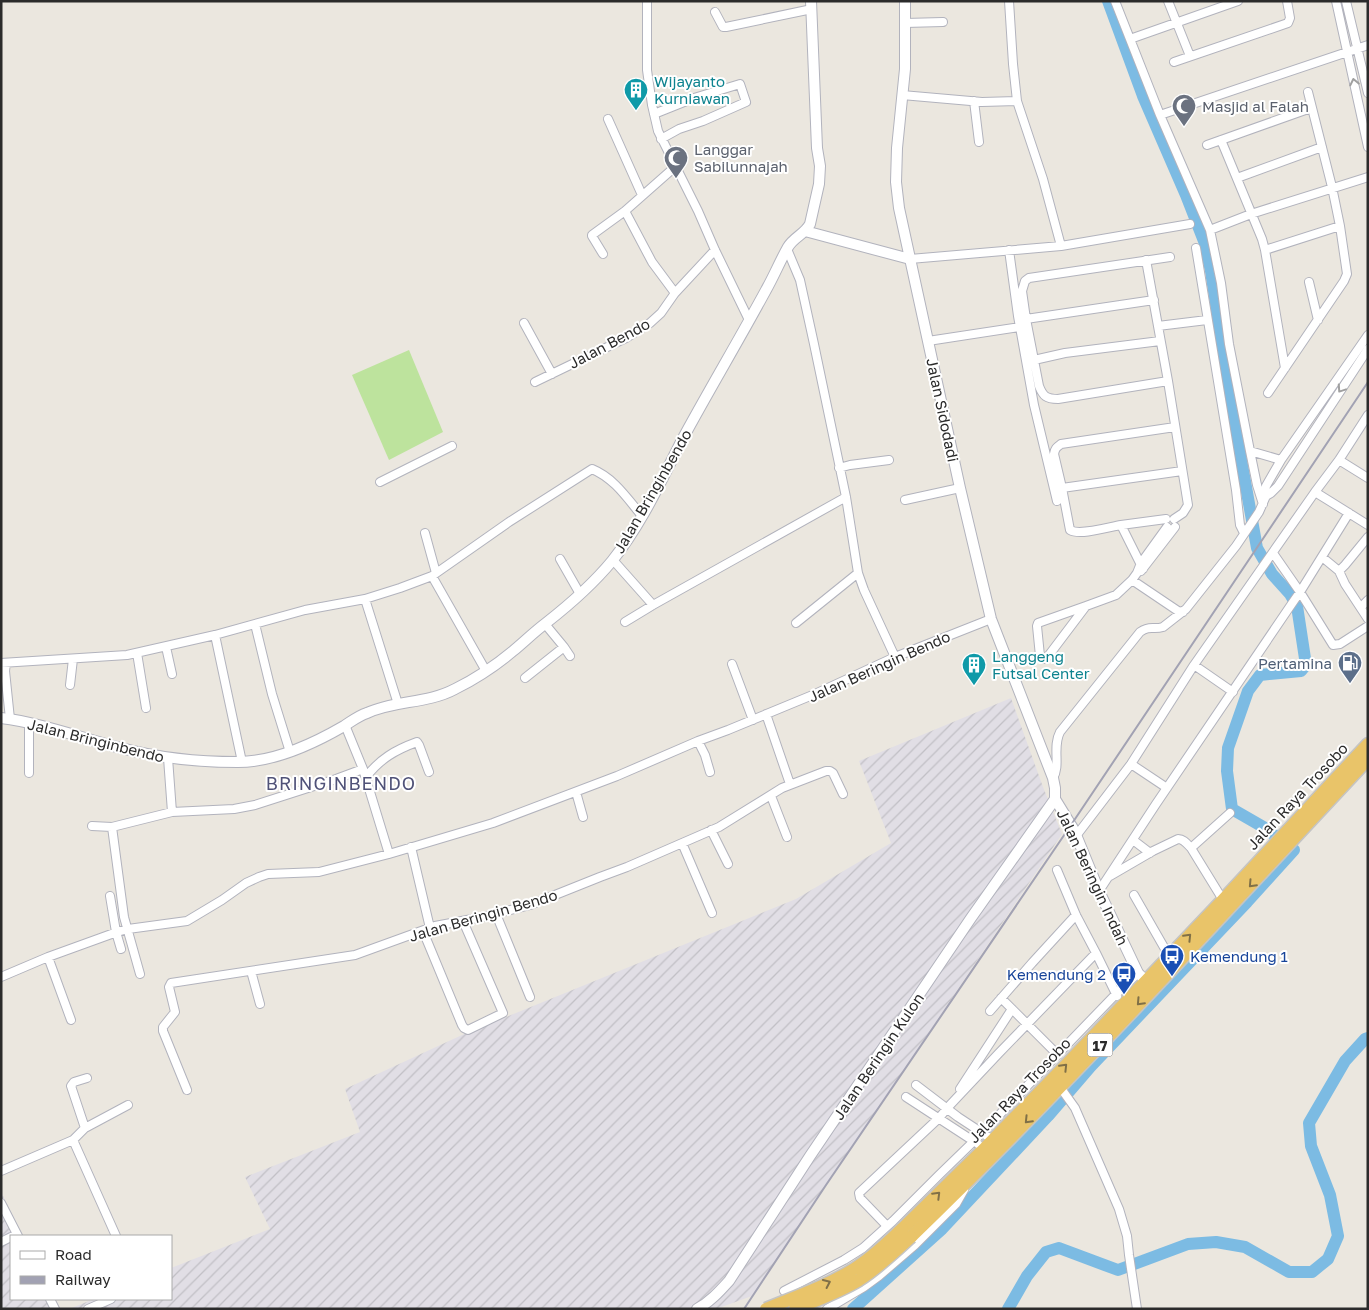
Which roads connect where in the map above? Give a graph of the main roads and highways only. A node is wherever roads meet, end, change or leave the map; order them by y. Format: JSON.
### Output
{"nodes":[{"id":1,"x":1368,"y":744,"type":"edge"},
{"id":2,"x":1368,"y":759,"type":"edge"},
{"id":3,"x":1285,"y":841,"type":"junction"},
{"id":4,"x":906,"y":1233,"type":"junction"},
{"id":5,"x":766,"y":1309,"type":"edge"},
{"id":6,"x":794,"y":1309,"type":"edge"}],
"edges":[{"from":1,"to":3,"type":"highway","name":"Jalan Raya Trosobo","number":"17"},
{"from":2,"to":3,"type":"highway","name":"Jalan Raya Trosobo","number":"17"},
{"from":3,"to":4,"type":"highway","name":"Jalan Raya Trosobo","number":"17","one_way":true},
{"from":4,"to":3,"type":"highway","name":"Jalan Raya Trosobo","number":"17","one_way":true},
{"from":5,"to":4,"type":"highway","name":"Jalan Raya Trosobo","number":"17","one_way":true,"bridge":true},
{"from":4,"to":6,"type":"highway","name":"Jalan Raya Trosobo","number":"17","bridge":true}]}
